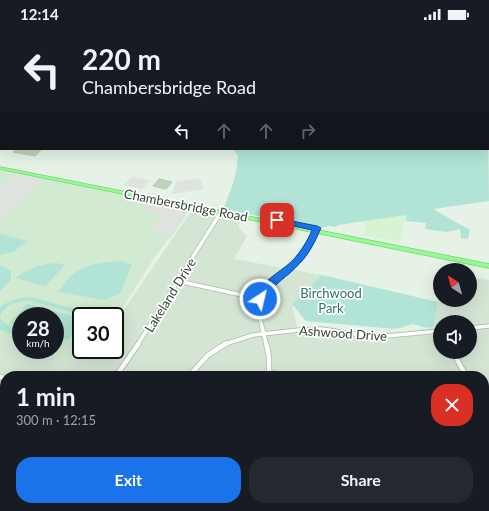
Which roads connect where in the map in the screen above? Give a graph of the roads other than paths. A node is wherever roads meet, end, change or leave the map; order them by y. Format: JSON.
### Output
{"nodes":[{"id":1,"x":0,"y":167,"type":"edge"},
{"id":2,"x":221,"y":212,"type":"junction"},
{"id":3,"x":316,"y":230,"type":"junction"},
{"id":4,"x":489,"y":262,"type":"edge"},
{"id":5,"x":489,"y":266,"type":"edge"},
{"id":6,"x":178,"y":281,"type":"junction"},
{"id":7,"x":260,"y":299,"type":"junction"},
{"id":8,"x":489,"y":326,"type":"edge"},
{"id":9,"x":477,"y":327,"type":"edge"},
{"id":10,"x":433,"y":332,"type":"edge"},
{"id":11,"x":262,"y":333,"type":"junction"},
{"id":12,"x":457,"y":359,"type":"edge"},
{"id":13,"x":120,"y":371,"type":"edge"},
{"id":14,"x":193,"y":371,"type":"edge"},
{"id":15,"x":269,"y":371,"type":"edge"},
{"id":16,"x":463,"y":371,"type":"edge"}],
"edges":[{"from":1,"to":2,"type":"main road","name":"Chambersbridge Road"},
{"from":1,"to":3,"type":"main road","name":"Chambersbridge Road"},
{"from":2,"to":3,"type":"main road","name":"Chambersbridge Road"},
{"from":2,"to":6,"type":"street","name":"Lakeland Drive"},
{"from":3,"to":4,"type":"main road","name":"Chambersbridge Road"},
{"from":3,"to":5,"type":"main road","name":"Chambersbridge Road"},
{"from":3,"to":7,"type":"street"},
{"from":6,"to":7,"type":"street"},
{"from":6,"to":13,"type":"street","name":"Lakeland Drive"},
{"from":7,"to":11,"type":"street"},
{"from":8,"to":9,"type":"street"},
{"from":10,"to":11,"type":"street","name":"Ashwood Drive"},
{"from":11,"to":14,"type":"street","name":"Ashwood Drive"},
{"from":11,"to":15,"type":"street"},
{"from":12,"to":16,"type":"street"}]}
